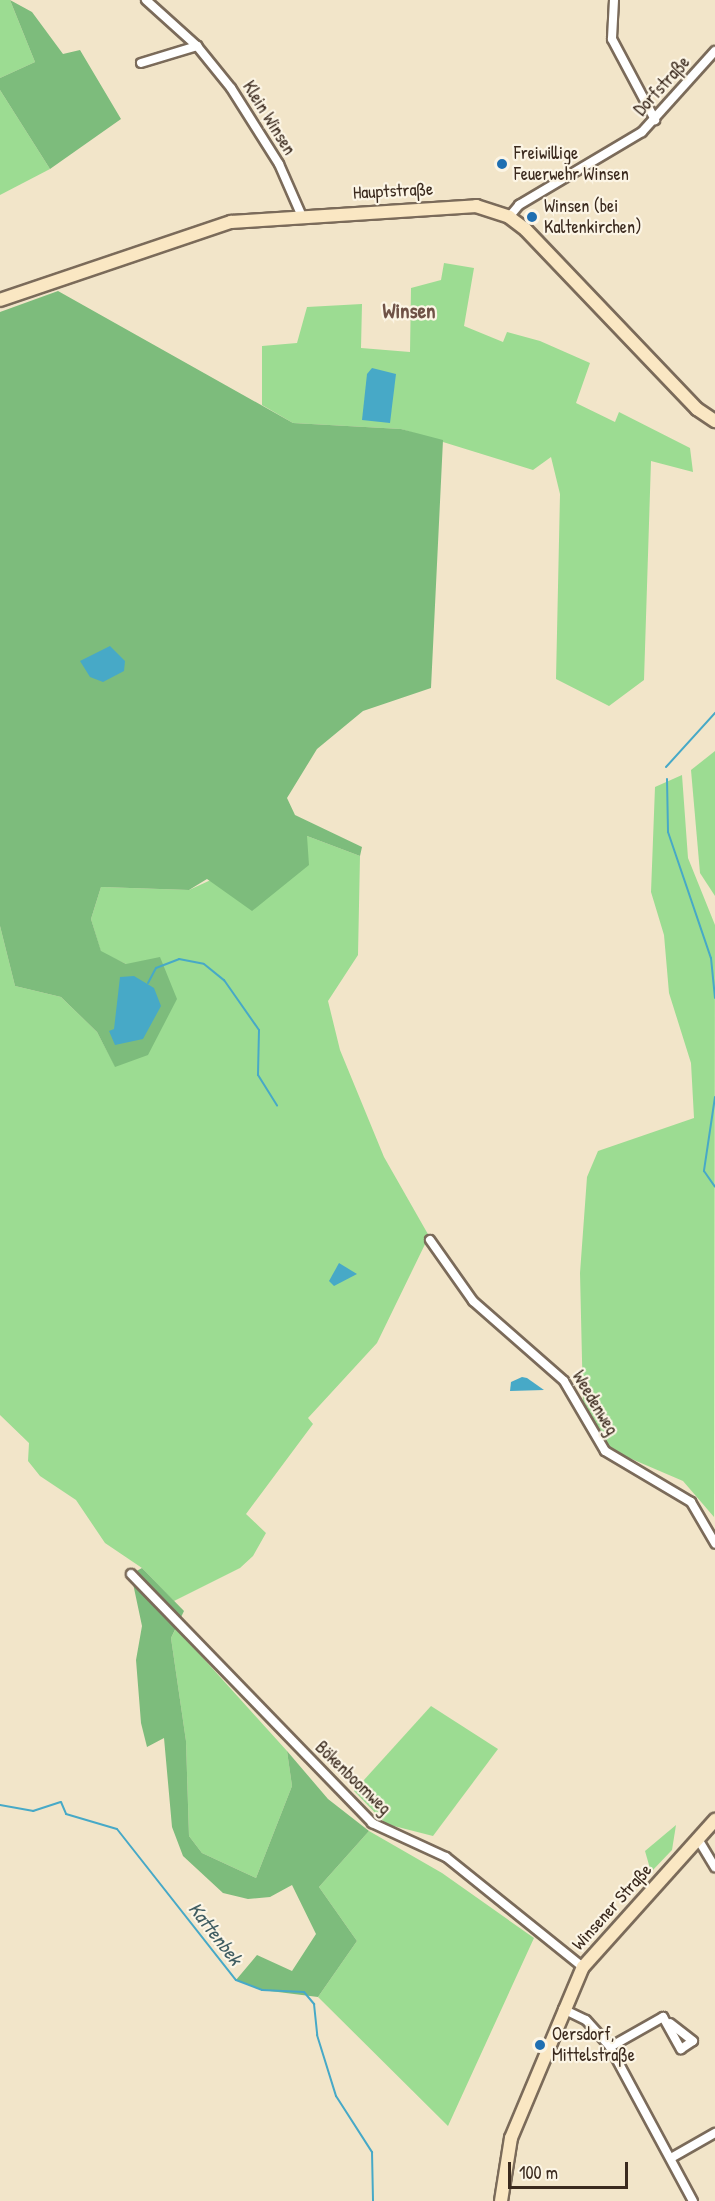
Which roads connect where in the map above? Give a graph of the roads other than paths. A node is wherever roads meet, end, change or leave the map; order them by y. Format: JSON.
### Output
{"nodes":[{"id":1,"x":146,"y":0,"type":"edge"},
{"id":2,"x":614,"y":0,"type":"edge"},
{"id":3,"x":197,"y":46,"type":"junction"},
{"id":4,"x":715,"y":51,"type":"edge"},
{"id":5,"x":141,"y":63,"type":"dead end"},
{"id":6,"x":655,"y":120,"type":"junction"},
{"id":7,"x":301,"y":214,"type":"junction"},
{"id":8,"x":509,"y":217,"type":"junction"},
{"id":9,"x":0,"y":300,"type":"edge"},
{"id":10,"x":715,"y":421,"type":"edge"},
{"id":11,"x":430,"y":1240,"type":"dead end"},
{"id":12,"x":715,"y":1543,"type":"edge"},
{"id":13,"x":131,"y":1574,"type":"dead end"},
{"id":14,"x":715,"y":1820,"type":"edge"},
{"id":15,"x":698,"y":1839,"type":"junction"},
{"id":16,"x":715,"y":1867,"type":"edge"},
{"id":17,"x":582,"y":1967,"type":"junction"},
{"id":18,"x":563,"y":2009,"type":"junction"},
{"id":19,"x":670,"y":2023,"type":"dead end"},
{"id":20,"x":610,"y":2047,"type":"junction"},
{"id":21,"x":715,"y":2133,"type":"edge"},
{"id":22,"x":671,"y":2158,"type":"junction"},
{"id":23,"x":501,"y":2201,"type":"edge"},
{"id":24,"x":693,"y":2201,"type":"edge"}],
"edges":[{"from":1,"to":3,"type":"street","name":"Klein Winsen"},
{"from":2,"to":6,"type":"street"},
{"from":3,"to":5,"type":"street"},
{"from":3,"to":7,"type":"street","name":"Klein Winsen"},
{"from":4,"to":6,"type":"street","name":"Dorfstraße"},
{"from":6,"to":8,"type":"street","name":"Dorfstraße"},
{"from":7,"to":8,"type":"street","name":"Hauptstraße"},
{"from":7,"to":9,"type":"street","name":"Hauptstraße"},
{"from":8,"to":10,"type":"street"},
{"from":11,"to":12,"type":"street","name":"Weedenweg"},
{"from":13,"to":17,"type":"street","name":"Bökenboomweg"},
{"from":14,"to":15,"type":"street","name":"Winsener Straße"},
{"from":15,"to":16,"type":"street"},
{"from":15,"to":17,"type":"street","name":"Winsener Straße"},
{"from":17,"to":18,"type":"street","name":"Winsener Straße"},
{"from":18,"to":20,"type":"street"},
{"from":18,"to":23,"type":"street","name":"Winsener Straße"},
{"from":19,"to":20,"type":"street"},
{"from":20,"to":22,"type":"street"},
{"from":21,"to":22,"type":"street"},
{"from":22,"to":24,"type":"street"}]}
